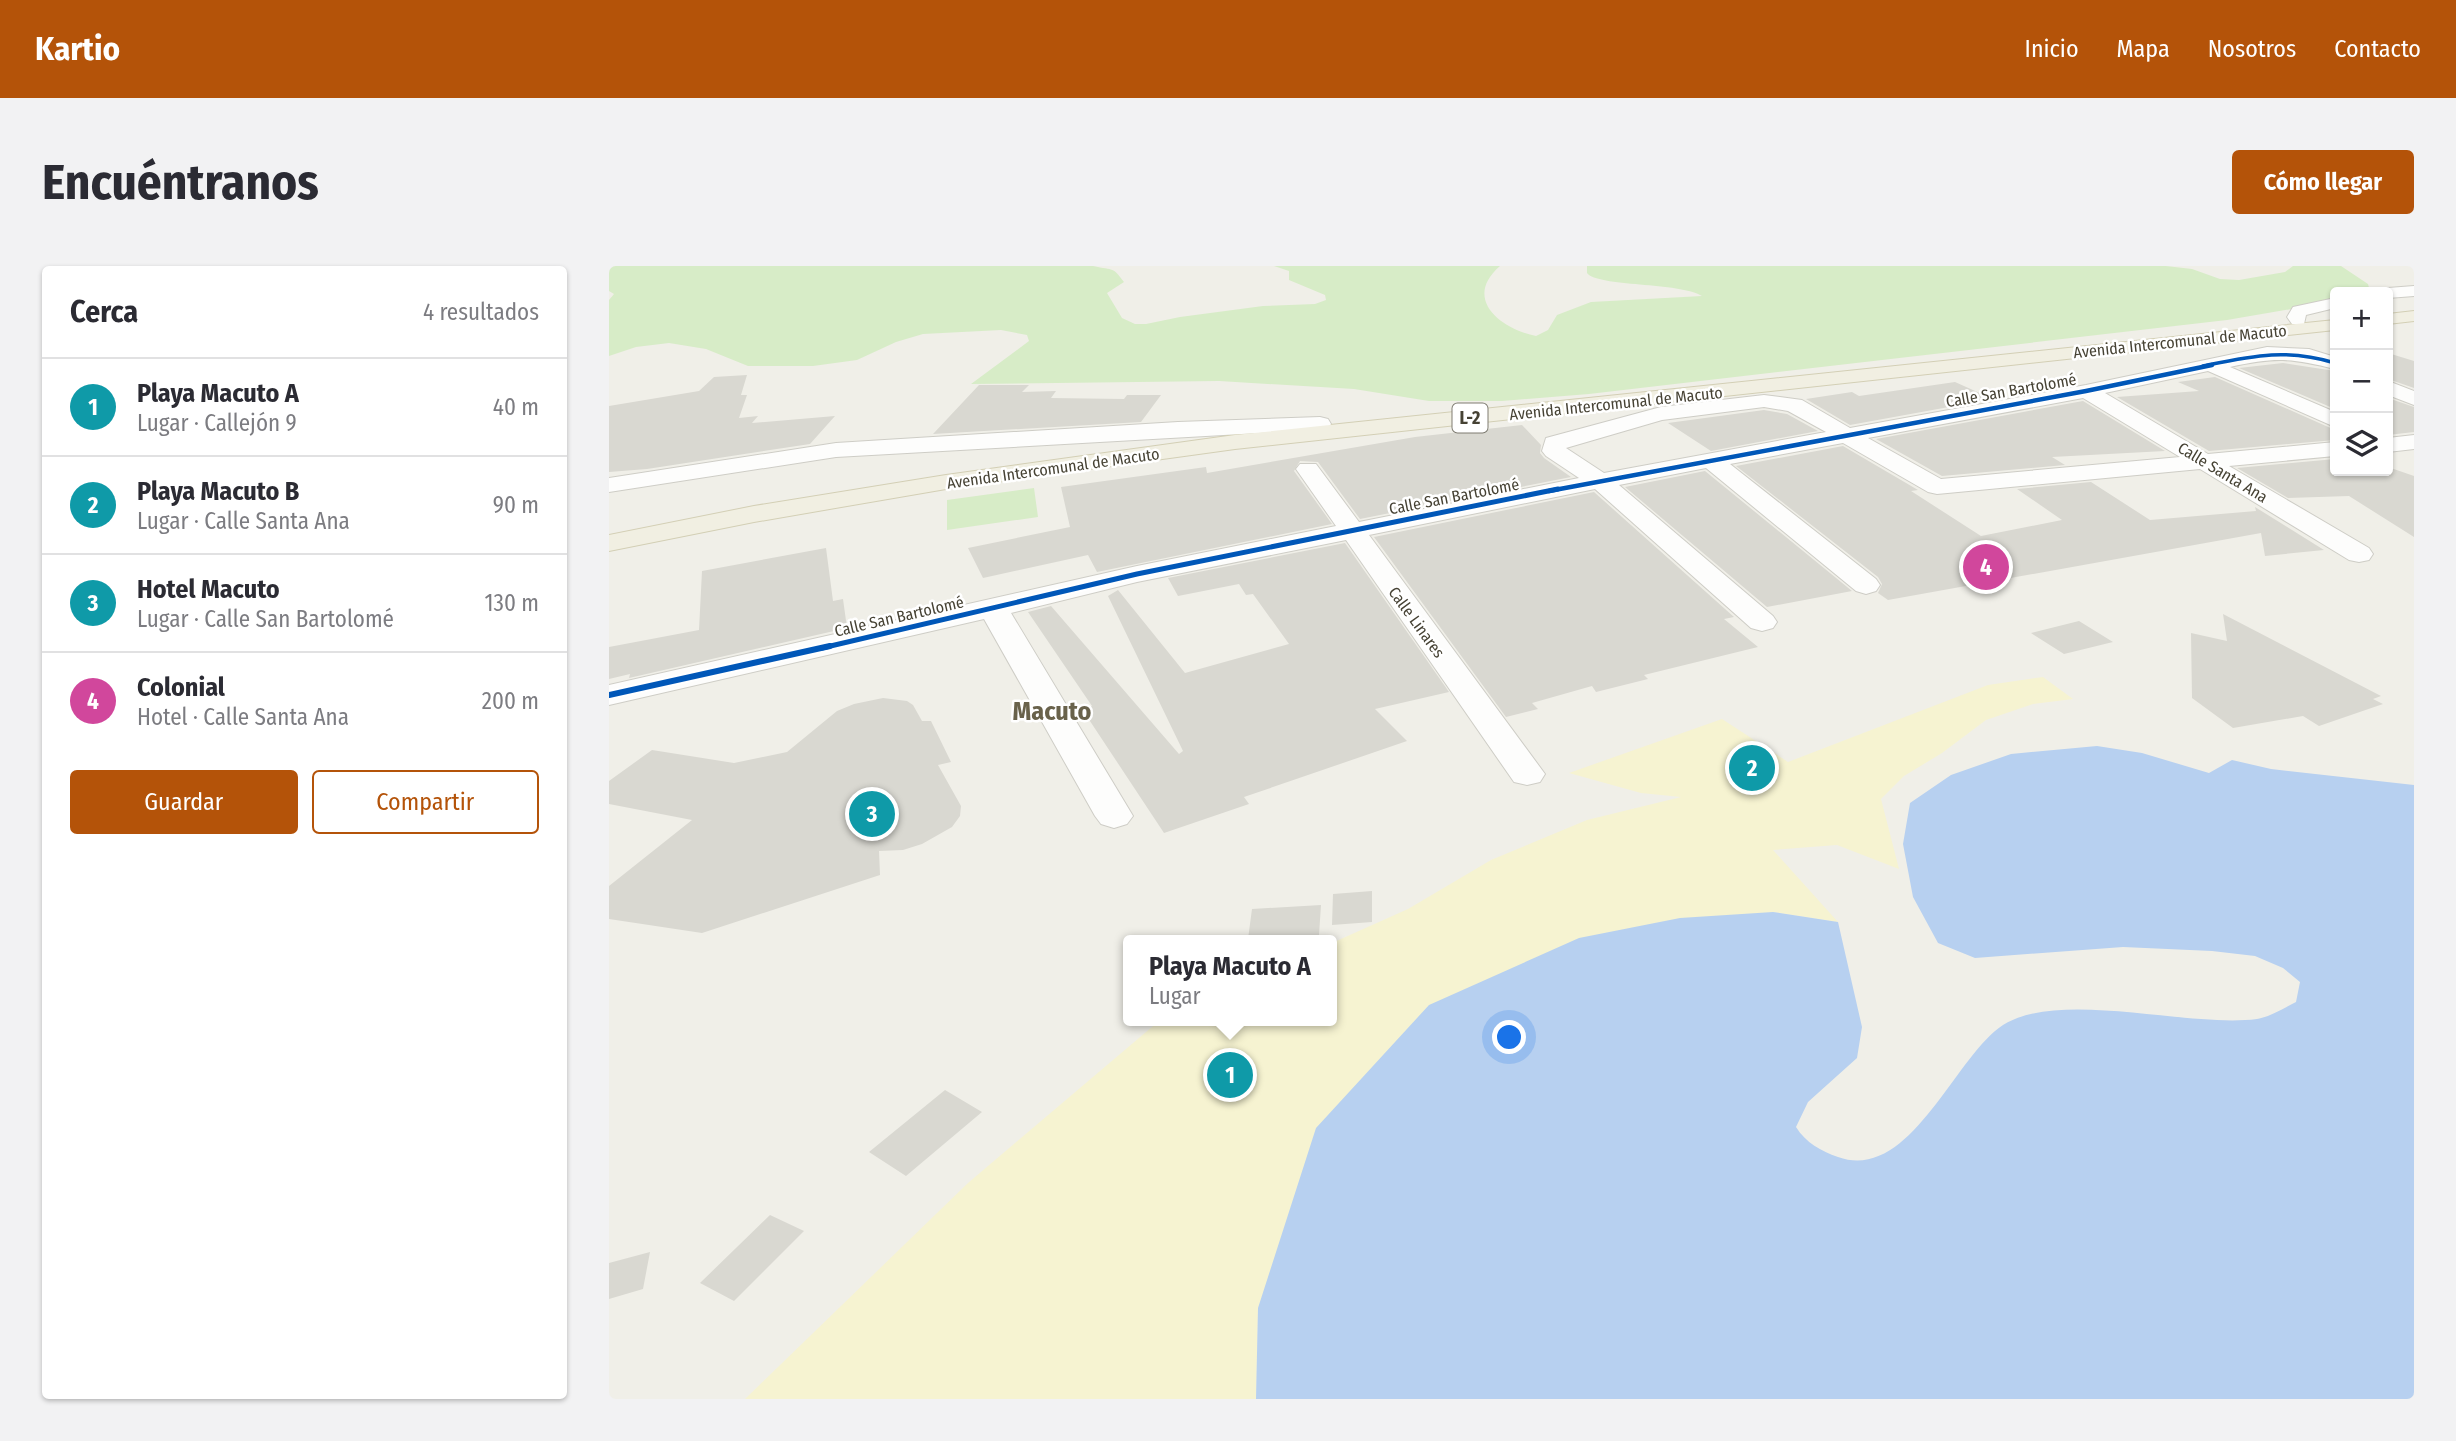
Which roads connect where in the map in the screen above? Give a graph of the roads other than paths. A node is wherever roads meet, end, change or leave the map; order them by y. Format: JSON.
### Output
{"nodes":[{"id":1,"x":2414,"y":291,"type":"edge"},
{"id":2,"x":2393,"y":293,"type":"edge"},
{"id":3,"x":2330,"y":304,"type":"edge"},
{"id":4,"x":2330,"y":317,"type":"edge"},
{"id":5,"x":2298,"y":320,"type":"junction"},
{"id":6,"x":2330,"y":325,"type":"edge"},
{"id":7,"x":2330,"y":361,"type":"edge"},
{"id":8,"x":2210,"y":365,"type":"junction"},
{"id":9,"x":2393,"y":389,"type":"edge"},
{"id":10,"x":2086,"y":391,"type":"junction"},
{"id":11,"x":2414,"y":399,"type":"edge"},
{"id":12,"x":1654,"y":407,"type":"junction"},
{"id":13,"x":2330,"y":418,"type":"edge"},
{"id":14,"x":1320,"y":424,"type":"junction"},
{"id":15,"x":1846,"y":434,"type":"junction"},
{"id":16,"x":2414,"y":442,"type":"edge"},
{"id":17,"x":2393,"y":444,"type":"edge"},
{"id":18,"x":2330,"y":450,"type":"edge"},
{"id":19,"x":1710,"y":460,"type":"junction"},
{"id":20,"x":2207,"y":462,"type":"junction"},
{"id":21,"x":736,"y":465,"type":"junction"},
{"id":22,"x":1308,"y":469,"type":"dead end"},
{"id":23,"x":1600,"y":481,"type":"junction"},
{"id":24,"x":609,"y":485,"type":"edge"},
{"id":25,"x":609,"y":499,"type":"edge"},
{"id":26,"x":609,"y":530,"type":"edge"},
{"id":27,"x":1352,"y":531,"type":"junction"},
{"id":28,"x":609,"y":543,"type":"edge"},
{"id":29,"x":2359,"y":554,"type":"dead end"},
{"id":30,"x":1866,"y":585,"type":"dead end"},
{"id":31,"x":993,"y":608,"type":"junction"},
{"id":32,"x":1762,"y":622,"type":"dead end"},
{"id":33,"x":609,"y":695,"type":"edge"},
{"id":34,"x":1527,"y":774,"type":"dead end"},
{"id":35,"x":1114,"y":816,"type":"dead end"}],
"edges":[{"from":1,"to":2,"type":"street"},
{"from":3,"to":5,"type":"street"},
{"from":4,"to":5,"type":"main road","name":"Avenida Intercomunal de Macuto","number":"L-2"},
{"from":5,"to":14,"type":"main road","name":"Avenida Intercomunal de Macuto","number":"L-2"},
{"from":6,"to":12,"type":"main road","name":"Avenida Intercomunal de Macuto","number":"L-2"},
{"from":7,"to":8,"type":"street","name":"Calle San Bartolomé"},
{"from":8,"to":10,"type":"street","name":"Calle San Bartolomé"},
{"from":8,"to":13,"type":"street"},
{"from":9,"to":11,"type":"street"},
{"from":10,"to":15,"type":"street","name":"Calle San Bartolomé"},
{"from":10,"to":20,"type":"street","name":"Calle Santa Ana"},
{"from":12,"to":15,"type":"street"},
{"from":12,"to":23,"type":"street"},
{"from":12,"to":28,"type":"main road","name":"Avenida Intercomunal de Macuto","number":"L-2"},
{"from":14,"to":21,"type":"street"},
{"from":14,"to":26,"type":"main road","name":"Avenida Intercomunal de Macuto","number":"L-2"},
{"from":15,"to":19,"type":"street","name":"Calle San Bartolomé"},
{"from":15,"to":20,"type":"street"},
{"from":16,"to":17,"type":"street"},
{"from":18,"to":20,"type":"street"},
{"from":19,"to":23,"type":"street","name":"Calle San Bartolomé"},
{"from":19,"to":30,"type":"street"},
{"from":20,"to":29,"type":"street","name":"Calle Santa Ana"},
{"from":21,"to":24,"type":"street"},
{"from":21,"to":25,"type":"street"},
{"from":22,"to":27,"type":"street","name":"Calle Linares"},
{"from":23,"to":27,"type":"street","name":"Calle San Bartolomé"},
{"from":23,"to":32,"type":"street"},
{"from":27,"to":31,"type":"street","name":"Calle San Bartolomé"},
{"from":27,"to":34,"type":"street","name":"Calle Linares"},
{"from":31,"to":33,"type":"street","name":"Calle San Bartolomé"},
{"from":31,"to":35,"type":"street"}]}
